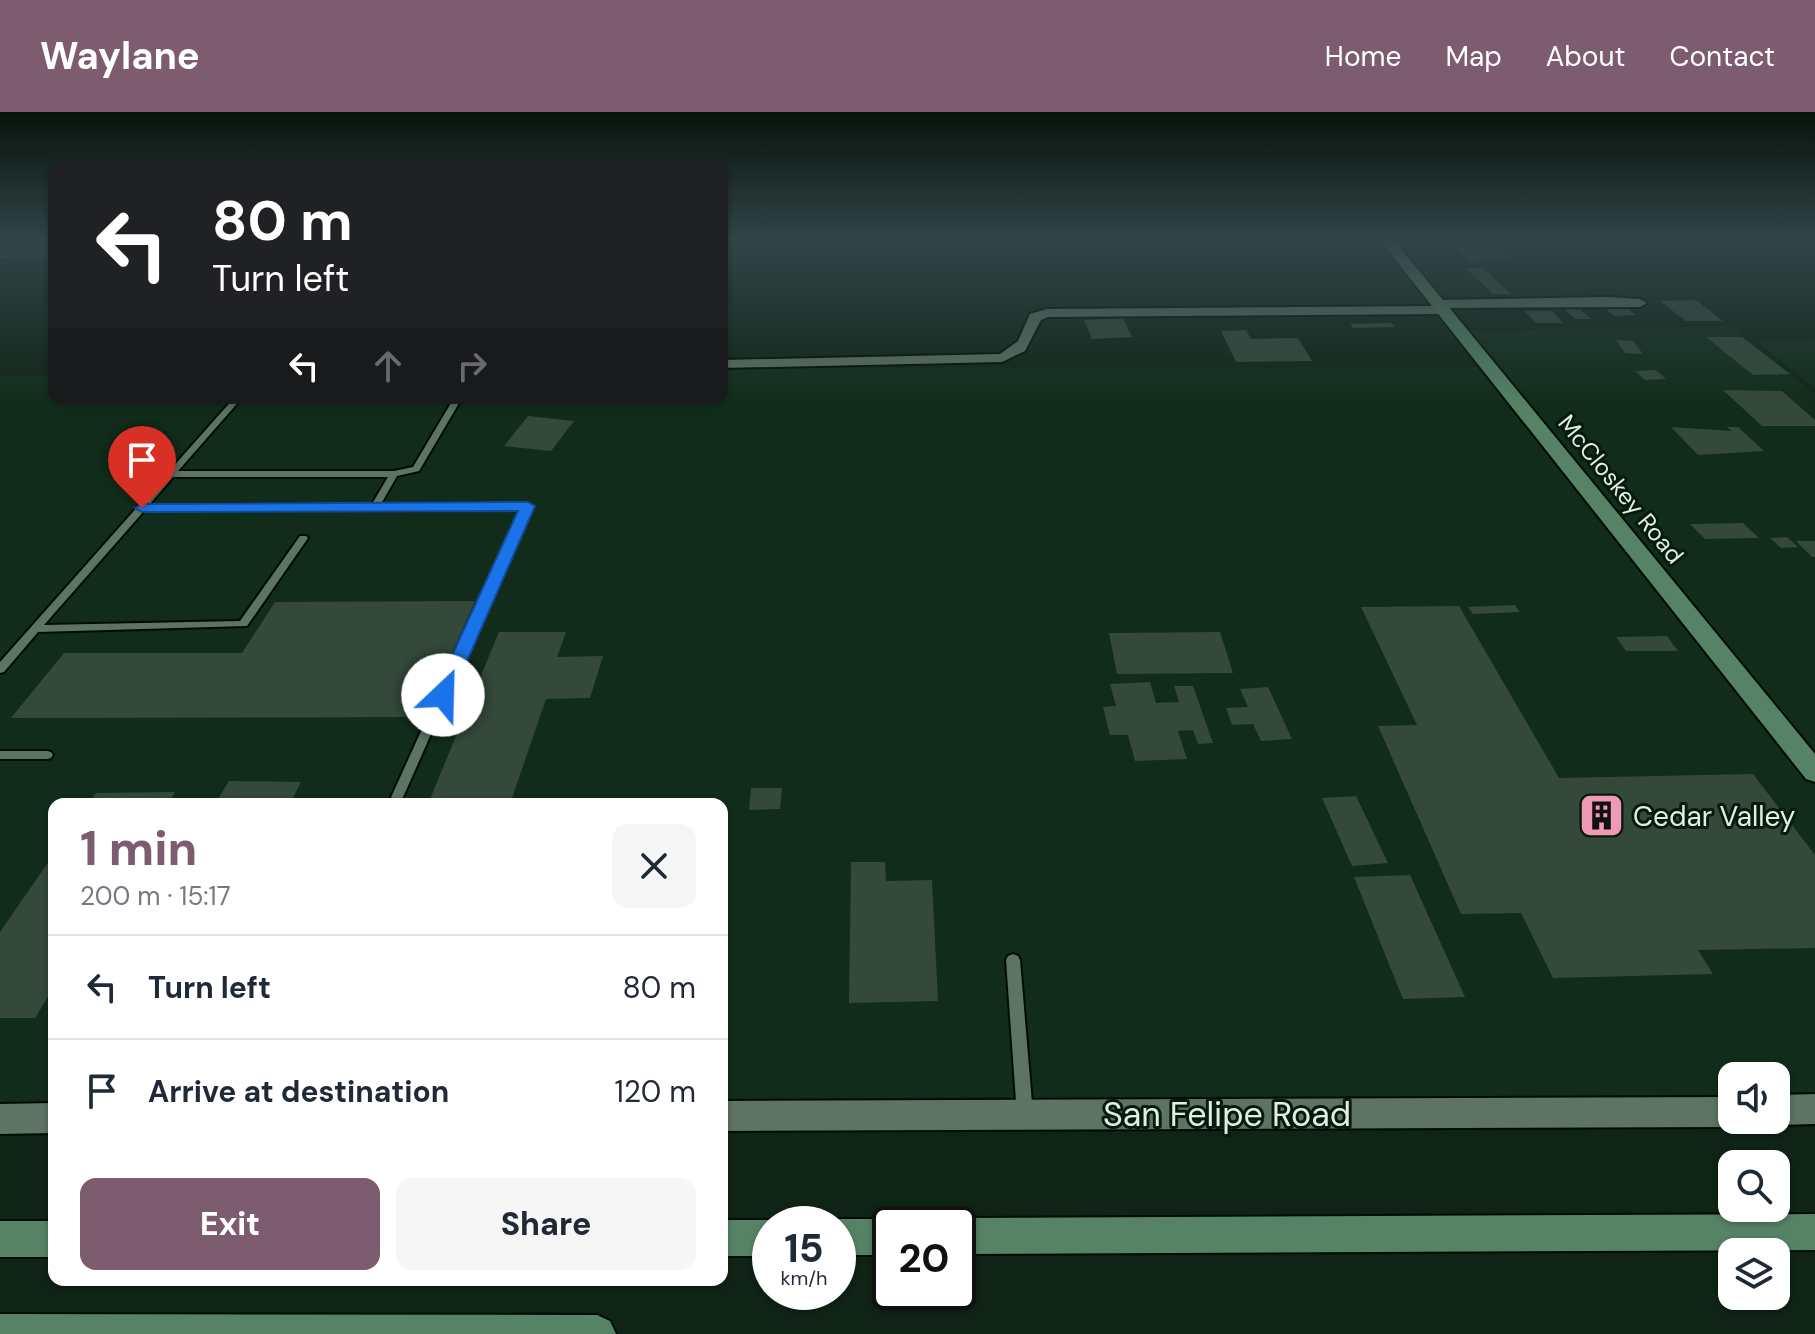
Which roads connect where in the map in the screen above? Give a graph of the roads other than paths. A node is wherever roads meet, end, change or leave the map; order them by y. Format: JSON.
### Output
{"nodes":[{"id":1,"x":1433,"y":296,"type":"edge"},
{"id":2,"x":1640,"y":303,"type":"dead end"},
{"id":3,"x":1442,"y":307,"type":"junction"},
{"id":4,"x":728,"y":364,"type":"edge"},
{"id":5,"x":233,"y":404,"type":"edge"},
{"id":6,"x":454,"y":404,"type":"edge"},
{"id":7,"x":171,"y":474,"type":"junction"},
{"id":8,"x":394,"y":474,"type":"junction"},
{"id":9,"x":375,"y":507,"type":"junction"},
{"id":10,"x":142,"y":508,"type":"junction"},
{"id":11,"x":303,"y":538,"type":"dead end"},
{"id":12,"x":35,"y":629,"type":"junction"},
{"id":13,"x":0,"y":669,"type":"edge"},
{"id":14,"x":0,"y":755,"type":"edge"},
{"id":15,"x":47,"y":755,"type":"dead end"},
{"id":16,"x":1815,"y":772,"type":"edge"},
{"id":17,"x":397,"y":798,"type":"edge"},
{"id":18,"x":1013,"y":960,"type":"dead end"},
{"id":19,"x":1815,"y":1109,"type":"edge"},
{"id":20,"x":1790,"y":1110,"type":"edge"},
{"id":21,"x":1718,"y":1112,"type":"edge"},
{"id":22,"x":1025,"y":1115,"type":"junction"},
{"id":23,"x":728,"y":1116,"type":"edge"},
{"id":24,"x":48,"y":1118,"type":"edge"},
{"id":25,"x":0,"y":1119,"type":"edge"},
{"id":26,"x":1815,"y":1232,"type":"edge"},
{"id":27,"x":976,"y":1236,"type":"edge"},
{"id":28,"x":728,"y":1238,"type":"edge"},
{"id":29,"x":752,"y":1238,"type":"edge"},
{"id":30,"x":0,"y":1239,"type":"edge"},
{"id":31,"x":48,"y":1239,"type":"edge"},
{"id":32,"x":0,"y":1333,"type":"edge"},
{"id":33,"x":597,"y":1334,"type":"edge"}],
"edges":[{"from":1,"to":3,"type":"street","name":"McCloskey Road"},
{"from":2,"to":3,"type":"street"},
{"from":3,"to":4,"type":"street"},
{"from":3,"to":16,"type":"street","name":"McCloskey Road"},
{"from":5,"to":7,"type":"lane"},
{"from":6,"to":8,"type":"lane"},
{"from":7,"to":8,"type":"lane"},
{"from":7,"to":10,"type":"lane"},
{"from":8,"to":9,"type":"lane"},
{"from":9,"to":10,"type":"lane"},
{"from":9,"to":17,"type":"lane"},
{"from":10,"to":12,"type":"lane"},
{"from":11,"to":12,"type":"lane"},
{"from":12,"to":13,"type":"lane"},
{"from":14,"to":15,"type":"lane"},
{"from":18,"to":22,"type":"lane"},
{"from":19,"to":20,"type":"street"},
{"from":21,"to":22,"type":"street","name":"San Felipe Road"},
{"from":22,"to":23,"type":"street","name":"San Felipe Road"},
{"from":24,"to":25,"type":"street"},
{"from":26,"to":27,"type":"street"},
{"from":28,"to":29,"type":"street"},
{"from":30,"to":31,"type":"street"},
{"from":32,"to":33,"type":"street"}]}
